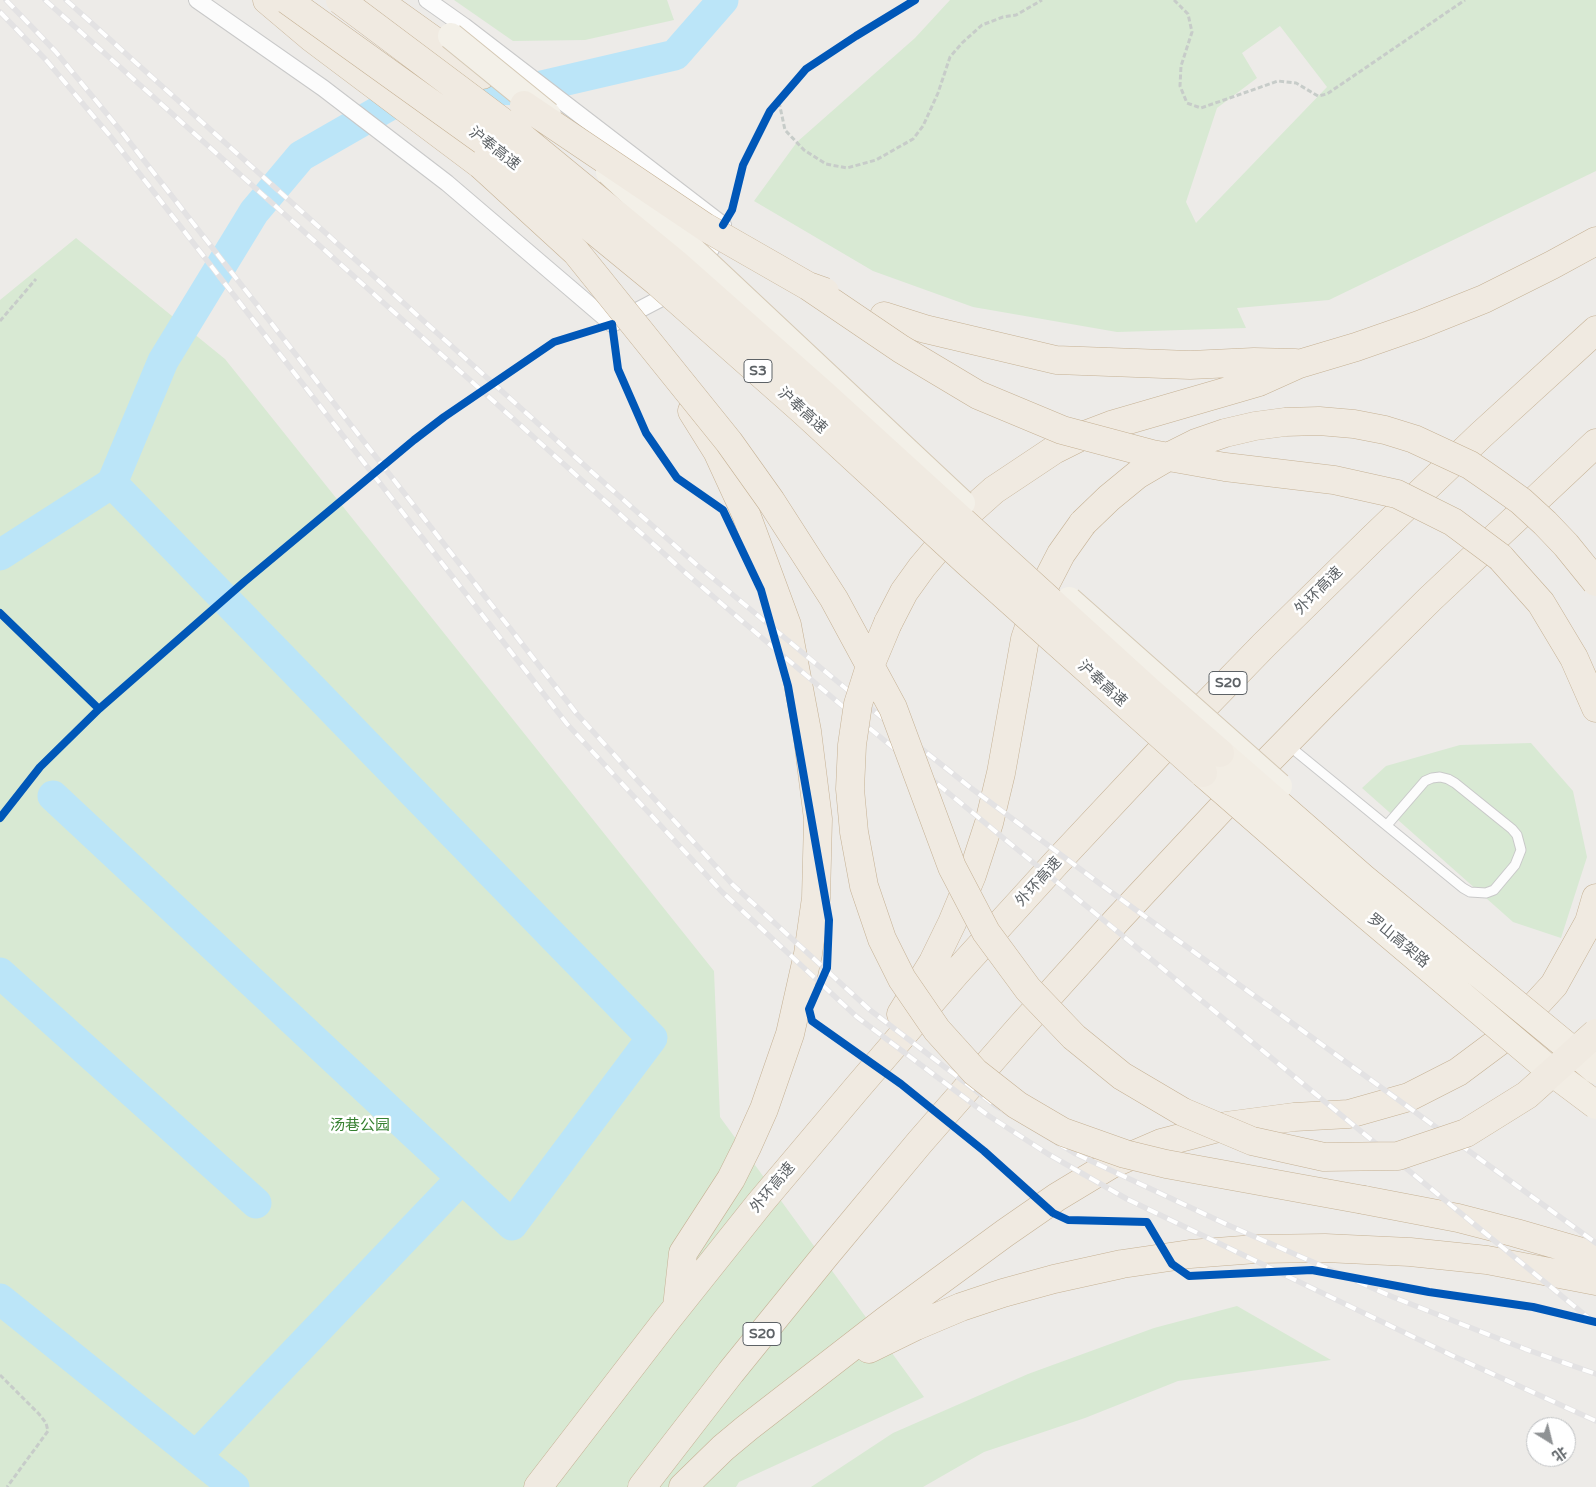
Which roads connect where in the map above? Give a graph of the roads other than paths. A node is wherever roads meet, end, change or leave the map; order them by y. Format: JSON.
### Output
{"nodes":[{"id":1,"x":197,"y":0,"type":"edge"},
{"id":2,"x":267,"y":0,"type":"edge"},
{"id":3,"x":287,"y":0,"type":"edge"},
{"id":4,"x":340,"y":0,"type":"edge"},
{"id":5,"x":376,"y":0,"type":"edge"},
{"id":6,"x":427,"y":0,"type":"edge"},
{"id":7,"x":458,"y":31,"type":"junction"},
{"id":8,"x":367,"y":48,"type":"dead end"},
{"id":9,"x":1596,"y":241,"type":"edge"},
{"id":10,"x":808,"y":286,"type":"junction"},
{"id":11,"x":1596,"y":330,"type":"edge"},
{"id":12,"x":654,"y":347,"type":"junction"},
{"id":13,"x":1299,"y":364,"type":"junction"},
{"id":14,"x":1596,"y":443,"type":"edge"},
{"id":15,"x":1596,"y":582,"type":"edge"},
{"id":16,"x":1596,"y":708,"type":"edge"},
{"id":17,"x":1286,"y":743,"type":"junction"},
{"id":18,"x":1211,"y":763,"type":"junction"},
{"id":19,"x":1387,"y":825,"type":"junction"},
{"id":20,"x":1596,"y":898,"type":"edge"},
{"id":21,"x":1596,"y":1033,"type":"edge"},
{"id":22,"x":1596,"y":1055,"type":"edge"},
{"id":23,"x":882,"y":1059,"type":"junction"},
{"id":24,"x":1596,"y":1070,"type":"edge"},
{"id":25,"x":1596,"y":1105,"type":"edge"},
{"id":26,"x":1596,"y":1118,"type":"edge"},
{"id":27,"x":1596,"y":1256,"type":"edge"},
{"id":28,"x":1596,"y":1281,"type":"edge"},
{"id":29,"x":677,"y":1307,"type":"junction"},
{"id":30,"x":780,"y":1403,"type":"junction"},
{"id":31,"x":538,"y":1487,"type":"edge"},
{"id":32,"x":642,"y":1487,"type":"edge"},
{"id":33,"x":683,"y":1487,"type":"edge"}],
"edges":[{"from":1,"to":7,"type":"street"},
{"from":2,"to":12,"type":"highway","bridge":true},
{"from":3,"to":18,"type":"highway","name":"沪奉高速","number":"S3","bridge":true},
{"from":4,"to":18,"type":"highway","name":"沪奉高速","number":"S3","bridge":true},
{"from":5,"to":10,"type":"highway","bridge":true},
{"from":6,"to":7,"type":"street"},
{"from":7,"to":22,"type":"main road","bridge":true},
{"from":8,"to":26,"type":"main road","bridge":true},
{"from":9,"to":13,"type":"highway"},
{"from":10,"to":13,"type":"highway","bridge":true},
{"from":10,"to":16,"type":"highway","bridge":true},
{"from":11,"to":23,"type":"highway","name":"外环高速","number":"S20"},
{"from":12,"to":21,"type":"highway","bridge":true},
{"from":12,"to":29,"type":"highway","bridge":true},
{"from":13,"to":27,"type":"highway","bridge":true},
{"from":14,"to":17,"type":"highway","number":"S20"},
{"from":15,"to":23,"type":"highway","bridge":true},
{"from":17,"to":19,"type":"lane"},
{"from":17,"to":32,"type":"highway","number":"S20"},
{"from":18,"to":24,"type":"highway","name":"罗山高架路","bridge":true},
{"from":18,"to":25,"type":"highway","name":"罗山高架路","bridge":true},
{"from":19,"to":19,"type":"lane"},
{"from":20,"to":30,"type":"highway","bridge":true},
{"from":23,"to":29,"type":"highway","name":"外环高速","number":"S20"},
{"from":28,"to":30,"type":"highway"},
{"from":29,"to":31,"type":"highway","name":"外环高速","number":"S20"},
{"from":30,"to":33,"type":"highway"}]}
